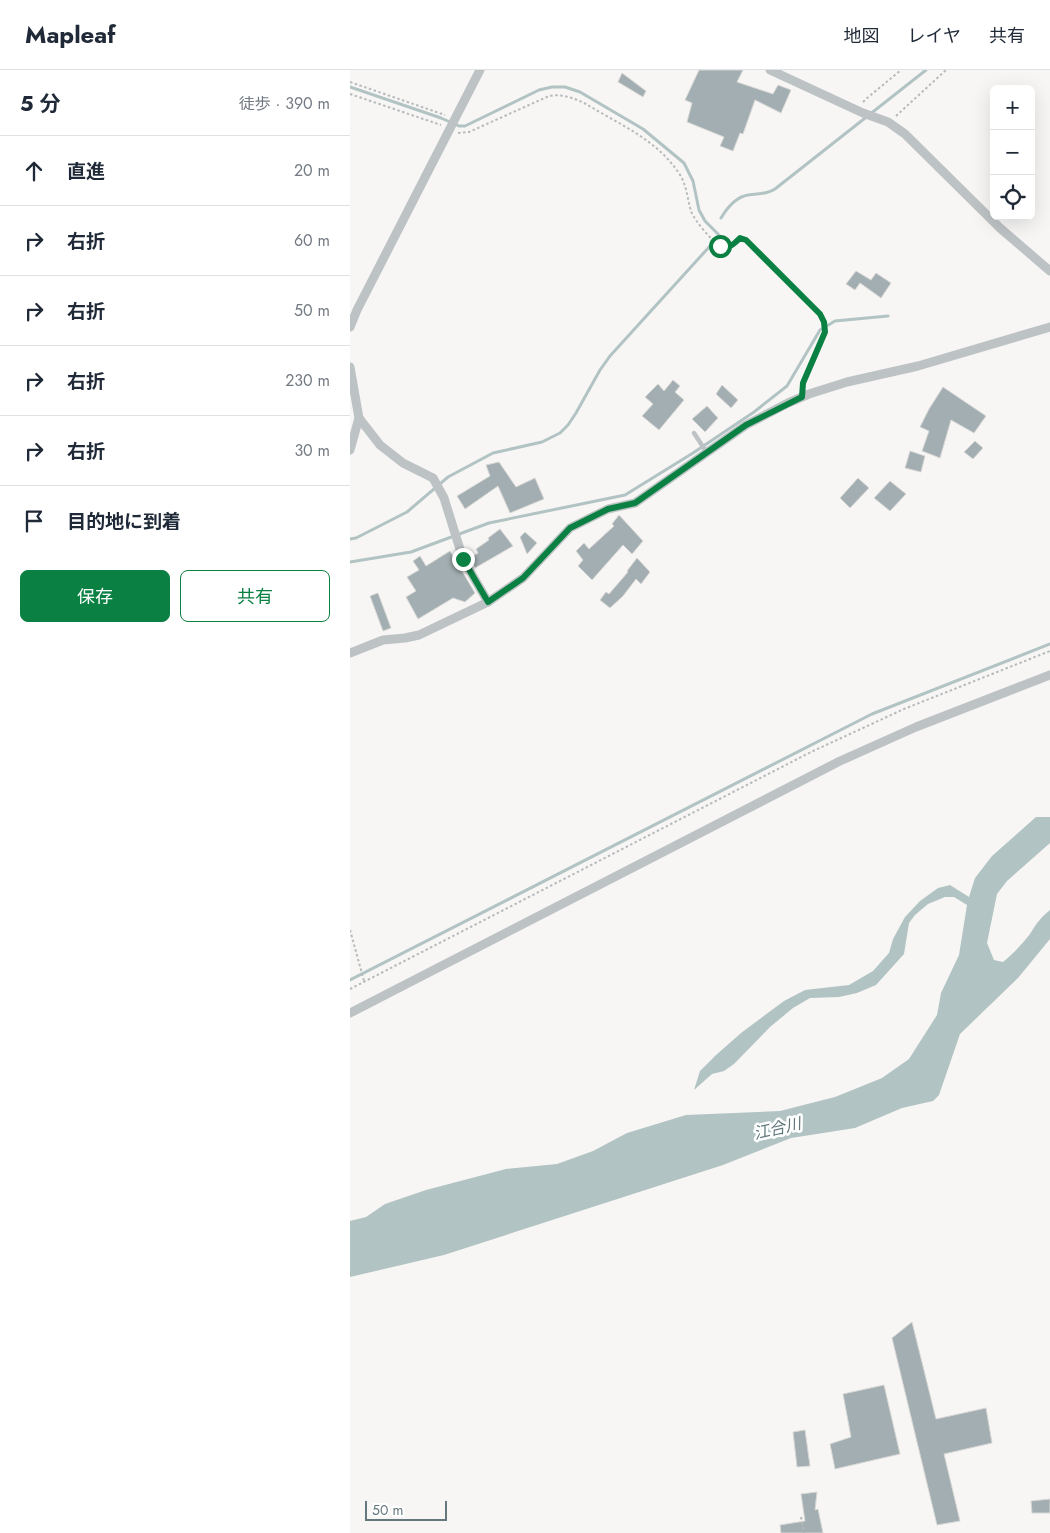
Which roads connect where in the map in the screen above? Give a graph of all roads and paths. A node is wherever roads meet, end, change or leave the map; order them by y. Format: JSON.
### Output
{"nodes":[{"id":1,"x":480,"y":70,"type":"edge"},
{"id":2,"x":770,"y":70,"type":"edge"},
{"id":3,"x":901,"y":70,"type":"edge"},
{"id":4,"x":946,"y":70,"type":"edge"},
{"id":5,"x":350,"y":82,"type":"edge"},
{"id":6,"x":350,"y":94,"type":"edge"},
{"id":7,"x":861,"y":112,"type":"junction"},
{"id":8,"x":888,"y":122,"type":"junction"},
{"id":9,"x":452,"y":124,"type":"junction"},
{"id":10,"x":1050,"y":271,"type":"edge"},
{"id":11,"x":1050,"y":327,"type":"edge"},
{"id":12,"x":350,"y":328,"type":"edge"},
{"id":13,"x":350,"y":367,"type":"edge"},
{"id":14,"x":802,"y":397,"type":"junction"},
{"id":15,"x":359,"y":418,"type":"junction"},
{"id":16,"x":694,"y":433,"type":"dead end"},
{"id":17,"x":350,"y":450,"type":"edge"},
{"id":18,"x":707,"y":452,"type":"junction"},
{"id":19,"x":488,"y":602,"type":"junction"},
{"id":20,"x":1050,"y":651,"type":"edge"},
{"id":21,"x":350,"y":653,"type":"edge"},
{"id":22,"x":1050,"y":675,"type":"edge"},
{"id":23,"x":350,"y":930,"type":"edge"},
{"id":24,"x":364,"y":982,"type":"junction"},
{"id":25,"x":350,"y":988,"type":"edge"},
{"id":26,"x":350,"y":1013,"type":"edge"},
{"id":27,"x":801,"y":1517,"type":"dead end"},
{"id":28,"x":804,"y":1533,"type":"edge"}],
"edges":[{"from":1,"to":9,"type":"street"},
{"from":2,"to":7,"type":"street"},
{"from":3,"to":7,"type":"path"},
{"from":4,"to":8,"type":"path"},
{"from":5,"to":9,"type":"path"},
{"from":6,"to":9,"type":"path"},
{"from":7,"to":8,"type":"street"},
{"from":8,"to":10,"type":"street"},
{"from":9,"to":12,"type":"street"},
{"from":9,"to":14,"type":"path"},
{"from":11,"to":14,"type":"street"},
{"from":13,"to":15,"type":"street"},
{"from":14,"to":18,"type":"street"},
{"from":15,"to":17,"type":"street"},
{"from":15,"to":19,"type":"street"},
{"from":16,"to":18,"type":"lane"},
{"from":18,"to":19,"type":"street"},
{"from":19,"to":21,"type":"street"},
{"from":20,"to":24,"type":"path"},
{"from":22,"to":26,"type":"street"},
{"from":23,"to":24,"type":"path"},
{"from":24,"to":25,"type":"path"},
{"from":27,"to":28,"type":"path"}]}
